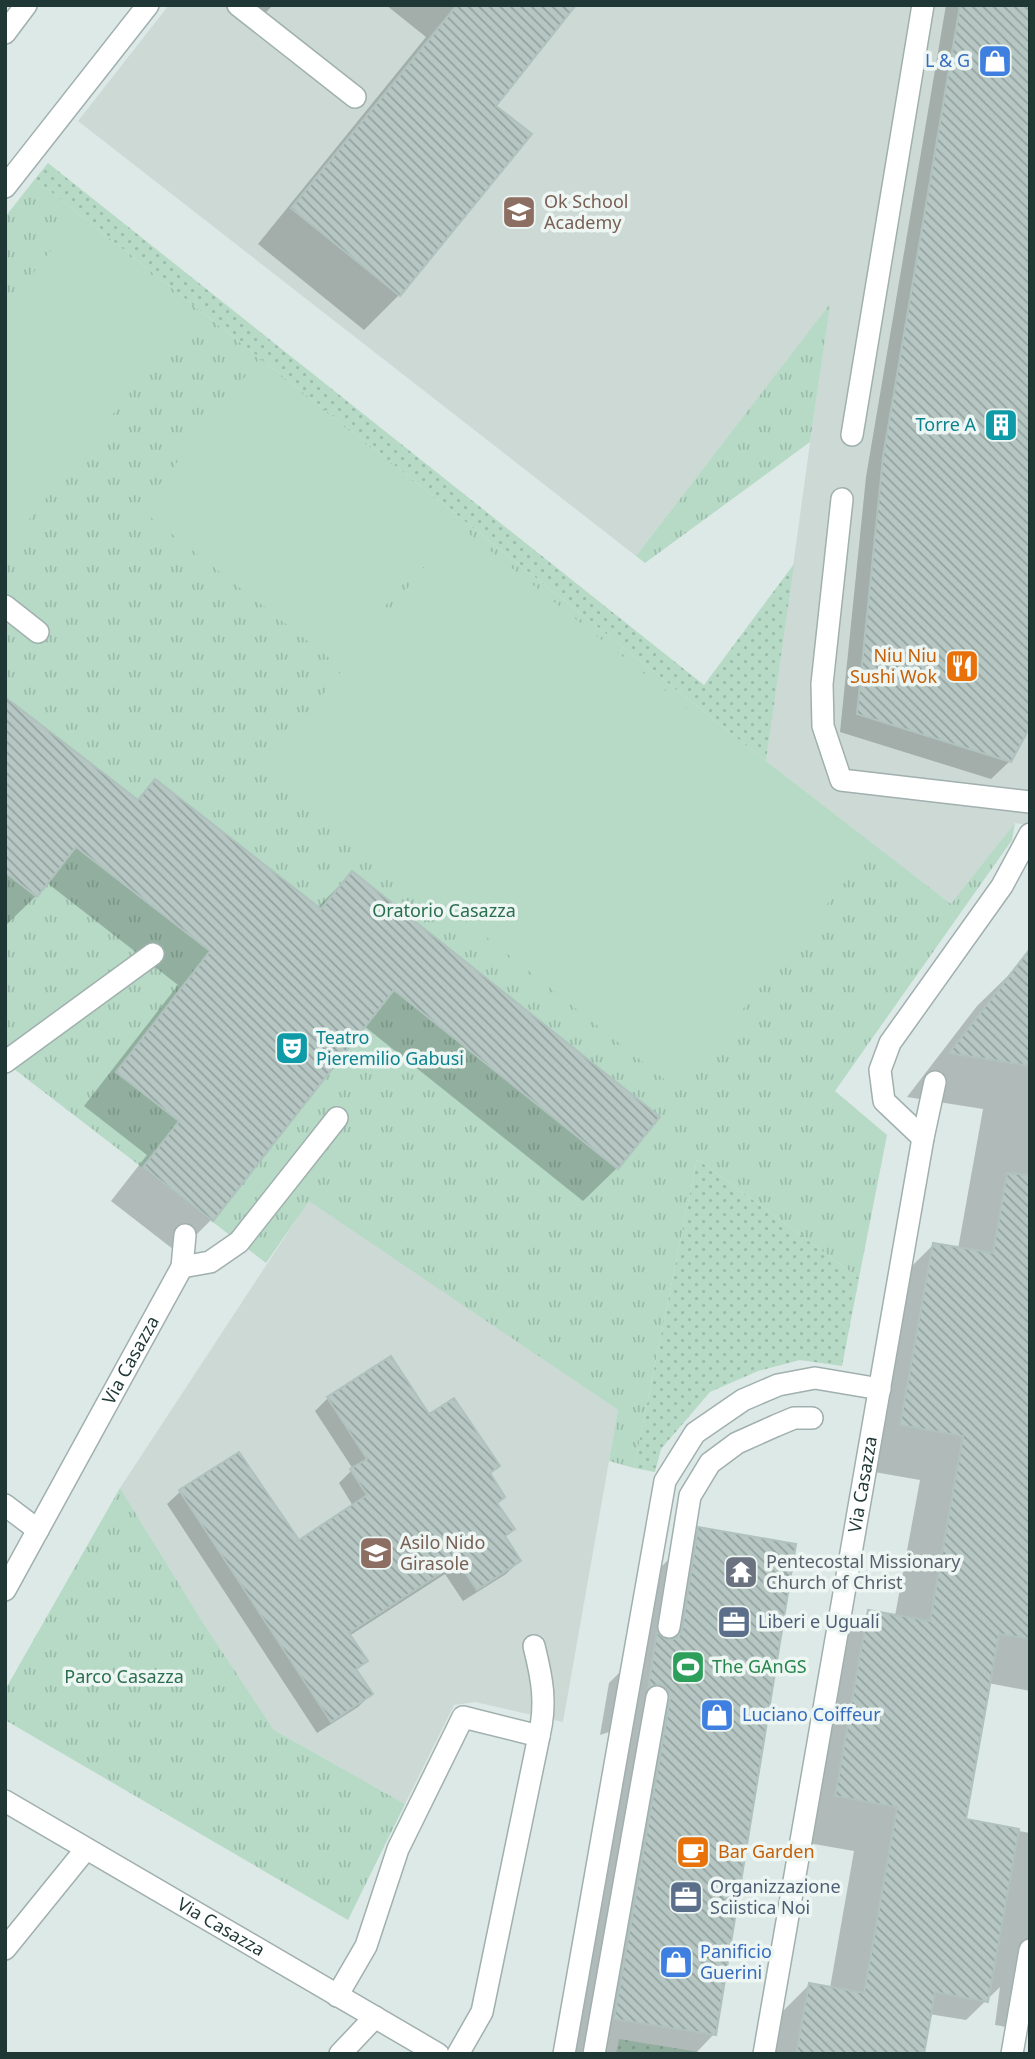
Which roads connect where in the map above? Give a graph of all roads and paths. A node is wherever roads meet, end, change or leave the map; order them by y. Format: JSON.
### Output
{"nodes":[{"id":1,"x":26,"y":5,"type":"edge"},
{"id":2,"x":148,"y":5,"type":"edge"},
{"id":3,"x":238,"y":5,"type":"edge"},
{"id":4,"x":923,"y":5,"type":"edge"},
{"id":5,"x":5,"y":33,"type":"edge"},
{"id":6,"x":355,"y":97,"type":"dead end"},
{"id":7,"x":5,"y":187,"type":"edge"},
{"id":8,"x":852,"y":435,"type":"dead end"},
{"id":9,"x":842,"y":499,"type":"dead end"},
{"id":10,"x":5,"y":606,"type":"edge"},
{"id":11,"x":38,"y":632,"type":"dead end"},
{"id":12,"x":1030,"y":802,"type":"edge"},
{"id":13,"x":1030,"y":834,"type":"edge"},
{"id":14,"x":153,"y":954,"type":"dead end"},
{"id":15,"x":5,"y":1062,"type":"edge"},
{"id":16,"x":935,"y":1082,"type":"dead end"},
{"id":17,"x":337,"y":1118,"type":"dead end"},
{"id":18,"x":923,"y":1138,"type":"junction"},
{"id":19,"x":185,"y":1235,"type":"dead end"},
{"id":20,"x":182,"y":1267,"type":"junction"},
{"id":21,"x":880,"y":1389,"type":"junction"},
{"id":22,"x":812,"y":1418,"type":"dead end"},
{"id":23,"x":5,"y":1505,"type":"edge"},
{"id":24,"x":38,"y":1530,"type":"junction"},
{"id":25,"x":5,"y":1590,"type":"edge"},
{"id":26,"x":669,"y":1627,"type":"dead end"},
{"id":27,"x":534,"y":1646,"type":"dead end"},
{"id":28,"x":657,"y":1697,"type":"dead end"},
{"id":29,"x":539,"y":1736,"type":"junction"},
{"id":30,"x":5,"y":1801,"type":"edge"},
{"id":31,"x":86,"y":1849,"type":"junction"},
{"id":32,"x":5,"y":1949,"type":"edge"},
{"id":33,"x":1030,"y":1950,"type":"edge"},
{"id":34,"x":337,"y":1996,"type":"junction"},
{"id":35,"x":374,"y":2017,"type":"junction"},
{"id":36,"x":340,"y":2054,"type":"edge"},
{"id":37,"x":438,"y":2054,"type":"edge"},
{"id":38,"x":458,"y":2054,"type":"edge"},
{"id":39,"x":564,"y":2054,"type":"edge"},
{"id":40,"x":594,"y":2054,"type":"edge"},
{"id":41,"x":764,"y":2054,"type":"edge"},
{"id":42,"x":1012,"y":2054,"type":"edge"}],
"edges":[{"from":1,"to":5,"type":"street"},
{"from":2,"to":7,"type":"street"},
{"from":3,"to":6,"type":"street"},
{"from":4,"to":8,"type":"street"},
{"from":9,"to":12,"type":"street"},
{"from":10,"to":11,"type":"street"},
{"from":13,"to":18,"type":"street"},
{"from":14,"to":15,"type":"street"},
{"from":16,"to":18,"type":"street","name":"Via Casazza"},
{"from":17,"to":20,"type":"street"},
{"from":18,"to":21,"type":"street","name":"Via Casazza"},
{"from":19,"to":20,"type":"street","name":"Via Casazza"},
{"from":20,"to":24,"type":"street","name":"Via Casazza"},
{"from":21,"to":39,"type":"street"},
{"from":21,"to":41,"type":"street","name":"Via Casazza"},
{"from":22,"to":26,"type":"street"},
{"from":23,"to":24,"type":"street"},
{"from":24,"to":25,"type":"street","name":"Via Casazza"},
{"from":27,"to":29,"type":"street"},
{"from":28,"to":40,"type":"street"},
{"from":29,"to":34,"type":"street"},
{"from":29,"to":38,"type":"street"},
{"from":30,"to":31,"type":"street","name":"Via Casazza"},
{"from":31,"to":32,"type":"street"},
{"from":31,"to":34,"type":"street","name":"Via Casazza"},
{"from":33,"to":42,"type":"street"},
{"from":34,"to":35,"type":"street","name":"Via Casazza"},
{"from":35,"to":36,"type":"street"},
{"from":35,"to":37,"type":"street","name":"Via Casazza"}]}
